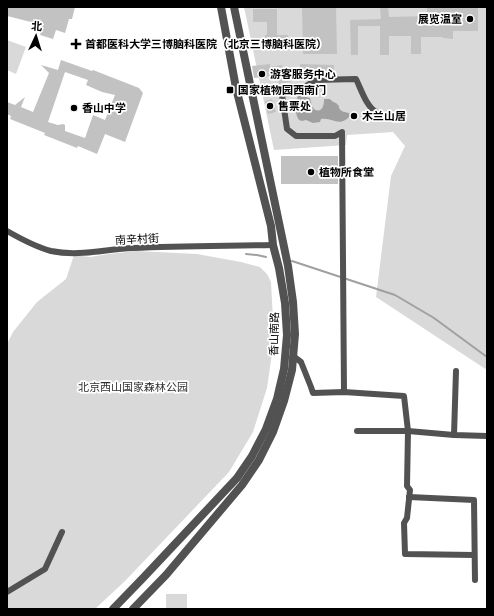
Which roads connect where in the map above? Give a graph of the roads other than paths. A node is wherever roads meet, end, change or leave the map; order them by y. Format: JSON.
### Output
{"nodes":[{"id":1,"x":221,"y":7,"type":"edge"},
{"id":2,"x":234,"y":7,"type":"edge"},
{"id":3,"x":398,"y":118,"type":"dead end"},
{"id":4,"x":7,"y":231,"type":"edge"},
{"id":5,"x":273,"y":245,"type":"junction"},
{"id":6,"x":293,"y":356,"type":"junction"},
{"id":7,"x":456,"y":371,"type":"dead end"},
{"id":8,"x":344,"y":392,"type":"junction"},
{"id":9,"x":358,"y":430,"type":"dead end"},
{"id":10,"x":408,"y":431,"type":"junction"},
{"id":11,"x":454,"y":435,"type":"junction"},
{"id":12,"x":487,"y":436,"type":"edge"},
{"id":13,"x":409,"y":498,"type":"junction"},
{"id":14,"x":62,"y":532,"type":"dead end"},
{"id":15,"x":474,"y":555,"type":"junction"},
{"id":16,"x":475,"y":580,"type":"dead end"},
{"id":17,"x":7,"y":592,"type":"edge"},
{"id":18,"x":113,"y":609,"type":"edge"},
{"id":19,"x":133,"y":609,"type":"edge"}],
"edges":[{"from":1,"to":5,"type":"street","name":"香山南路"},
{"from":2,"to":6,"type":"street","name":"香山南路"},
{"from":3,"to":8,"type":"street"},
{"from":4,"to":5,"type":"street","name":"南辛村街"},
{"from":5,"to":18,"type":"street","name":"香山南路"},
{"from":6,"to":8,"type":"street"},
{"from":6,"to":19,"type":"street","name":"香山南路"},
{"from":7,"to":11,"type":"street"},
{"from":8,"to":10,"type":"street"},
{"from":9,"to":10,"type":"street"},
{"from":10,"to":11,"type":"street"},
{"from":10,"to":13,"type":"street"},
{"from":11,"to":12,"type":"street"},
{"from":13,"to":15,"type":"street"},
{"from":13,"to":15,"type":"street"},
{"from":14,"to":17,"type":"street"},
{"from":15,"to":16,"type":"street"}]}
